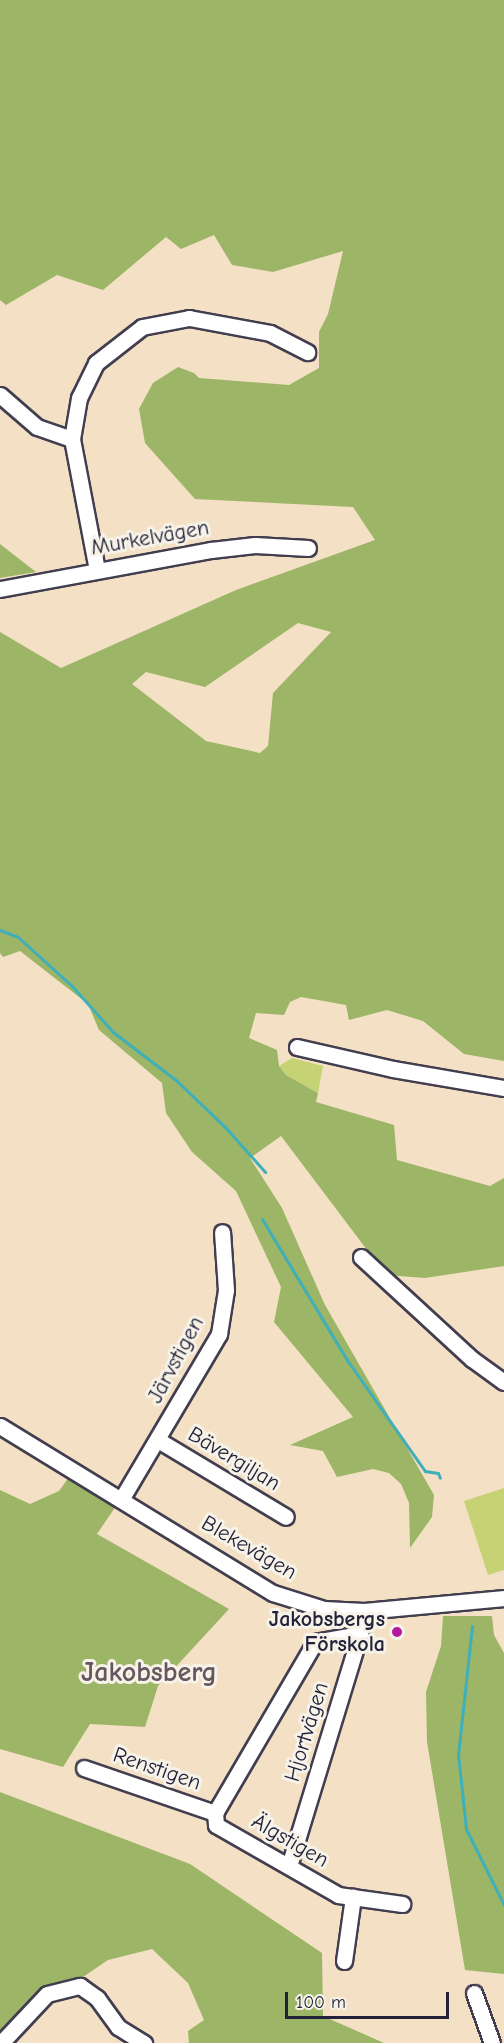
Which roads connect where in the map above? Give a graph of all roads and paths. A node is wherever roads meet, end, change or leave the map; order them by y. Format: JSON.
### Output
{"nodes":[{"id":1,"x":307,"y":352,"type":"dead end"},
{"id":2,"x":0,"y":395,"type":"edge"},
{"id":3,"x":72,"y":439,"type":"junction"},
{"id":4,"x":308,"y":548,"type":"dead end"},
{"id":5,"x":97,"y":570,"type":"junction"},
{"id":6,"x":0,"y":588,"type":"edge"},
{"id":7,"x":297,"y":1047,"type":"dead end"},
{"id":8,"x":504,"y":1088,"type":"edge"},
{"id":9,"x":222,"y":1232,"type":"dead end"},
{"id":10,"x":361,"y":1257,"type":"dead end"},
{"id":11,"x":504,"y":1382,"type":"edge"},
{"id":12,"x":0,"y":1426,"type":"edge"},
{"id":13,"x":158,"y":1440,"type":"junction"},
{"id":14,"x":122,"y":1498,"type":"junction"},
{"id":15,"x":286,"y":1517,"type":"dead end"},
{"id":16,"x":504,"y":1598,"type":"edge"},
{"id":17,"x":364,"y":1611,"type":"junction"},
{"id":18,"x":360,"y":1634,"type":"junction"},
{"id":19,"x":84,"y":1768,"type":"dead end"},
{"id":20,"x":215,"y":1813,"type":"junction"},
{"id":21,"x":289,"y":1866,"type":"junction"},
{"id":22,"x":353,"y":1897,"type":"junction"},
{"id":23,"x":402,"y":1904,"type":"dead end"},
{"id":24,"x":344,"y":1961,"type":"dead end"},
{"id":25,"x":474,"y":1993,"type":"dead end"},
{"id":26,"x":1,"y":2043,"type":"edge"},
{"id":27,"x":144,"y":2043,"type":"edge"},
{"id":28,"x":492,"y":2043,"type":"edge"}],
"edges":[{"from":1,"to":3,"type":"street"},
{"from":2,"to":3,"type":"street"},
{"from":3,"to":5,"type":"street"},
{"from":4,"to":5,"type":"street","name":"Murkelvägen"},
{"from":5,"to":6,"type":"street","name":"Murkelvägen"},
{"from":7,"to":8,"type":"street"},
{"from":9,"to":13,"type":"street","name":"Järvstigen"},
{"from":10,"to":11,"type":"street"},
{"from":12,"to":14,"type":"street","name":"Blekevägen"},
{"from":13,"to":14,"type":"street","name":"Järvstigen"},
{"from":13,"to":15,"type":"street","name":"Bävergiljan"},
{"from":14,"to":17,"type":"street","name":"Blekevägen"},
{"from":16,"to":17,"type":"street","name":"Blekevägen"},
{"from":17,"to":18,"type":"street","name":"Hjortvägen"},
{"from":18,"to":20,"type":"street"},
{"from":18,"to":21,"type":"street","name":"Hjortvägen"},
{"from":19,"to":20,"type":"street","name":"Renstigen"},
{"from":20,"to":21,"type":"street","name":"Älgstigen"},
{"from":21,"to":22,"type":"street","name":"Älgstigen"},
{"from":22,"to":23,"type":"street","name":"Älgstigen"},
{"from":22,"to":24,"type":"street"},
{"from":25,"to":28,"type":"street"},
{"from":26,"to":27,"type":"street"}]}
